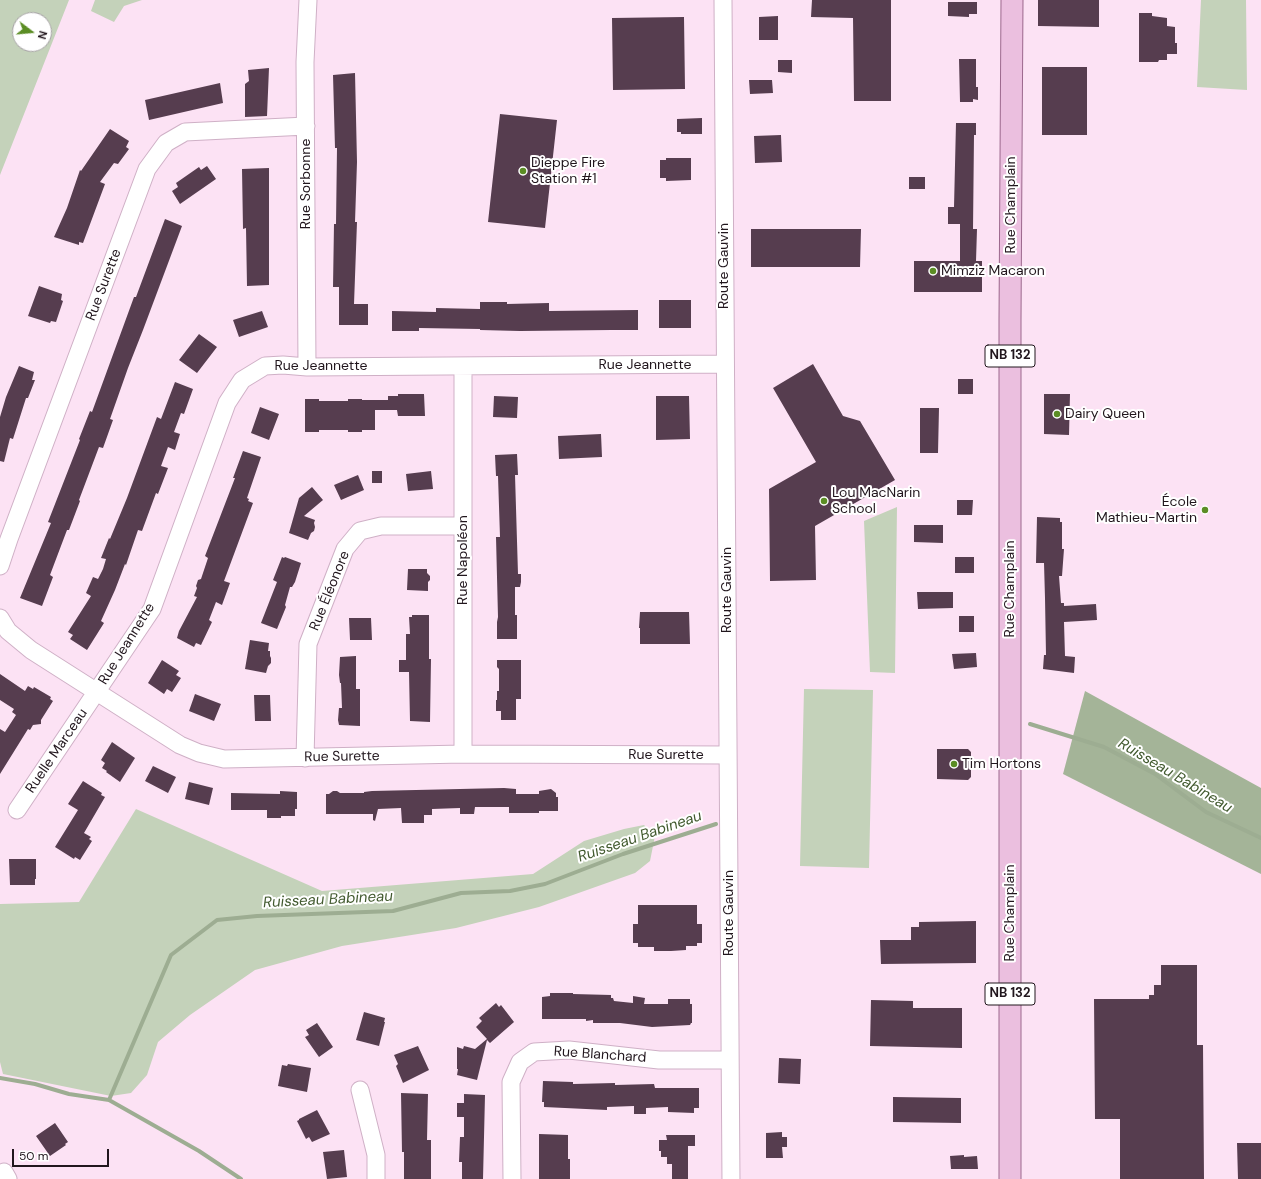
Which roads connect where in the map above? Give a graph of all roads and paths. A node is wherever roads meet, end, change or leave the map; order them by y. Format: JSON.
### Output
{"nodes":[{"id":1,"x":308,"y":0,"type":"edge"},
{"id":2,"x":722,"y":0,"type":"edge"},
{"id":3,"x":1012,"y":0,"type":"edge"},
{"id":4,"x":306,"y":126,"type":"junction"},
{"id":5,"x":725,"y":364,"type":"junction"},
{"id":6,"x":463,"y":366,"type":"junction"},
{"id":7,"x":307,"y":367,"type":"junction"},
{"id":8,"x":463,"y":526,"type":"junction"},
{"id":9,"x":0,"y":566,"type":"edge"},
{"id":10,"x":0,"y":618,"type":"edge"},
{"id":11,"x":97,"y":692,"type":"junction"},
{"id":12,"x":463,"y":754,"type":"junction"},
{"id":13,"x":728,"y":755,"type":"junction"},
{"id":14,"x":305,"y":758,"type":"junction"},
{"id":15,"x":17,"y":810,"type":"dead end"},
{"id":16,"x":730,"y":1060,"type":"junction"},
{"id":17,"x":360,"y":1090,"type":"dead end"},
{"id":18,"x":376,"y":1179,"type":"edge"},
{"id":19,"x":512,"y":1179,"type":"edge"},
{"id":20,"x":731,"y":1179,"type":"edge"},
{"id":21,"x":1010,"y":1179,"type":"edge"}],
"edges":[{"from":1,"to":4,"type":"street","name":"Rue Sorbonne"},
{"from":2,"to":5,"type":"street","name":"Route Gauvin"},
{"from":3,"to":21,"type":"main road","name":"Rue Champlain","number":"NB 132"},
{"from":4,"to":7,"type":"street","name":"Rue Sorbonne"},
{"from":4,"to":9,"type":"street","name":"Rue Surette"},
{"from":5,"to":6,"type":"street","name":"Rue Jeannette"},
{"from":5,"to":13,"type":"street","name":"Route Gauvin"},
{"from":6,"to":7,"type":"street","name":"Rue Jeannette"},
{"from":6,"to":8,"type":"street","name":"Rue Napoléon"},
{"from":7,"to":11,"type":"street","name":"Rue Jeannette"},
{"from":8,"to":12,"type":"street","name":"Rue Napoléon"},
{"from":8,"to":14,"type":"street","name":"Rue Éléonore"},
{"from":10,"to":11,"type":"street","name":"Rue Surette"},
{"from":11,"to":14,"type":"street","name":"Rue Surette"},
{"from":11,"to":15,"type":"street","name":"Ruelle Marceau"},
{"from":12,"to":13,"type":"street","name":"Rue Surette"},
{"from":12,"to":14,"type":"street","name":"Rue Surette"},
{"from":13,"to":16,"type":"street","name":"Route Gauvin"},
{"from":16,"to":19,"type":"street","name":"Rue Blanchard"},
{"from":16,"to":20,"type":"street","name":"Route Gauvin"},
{"from":17,"to":18,"type":"street"}]}
